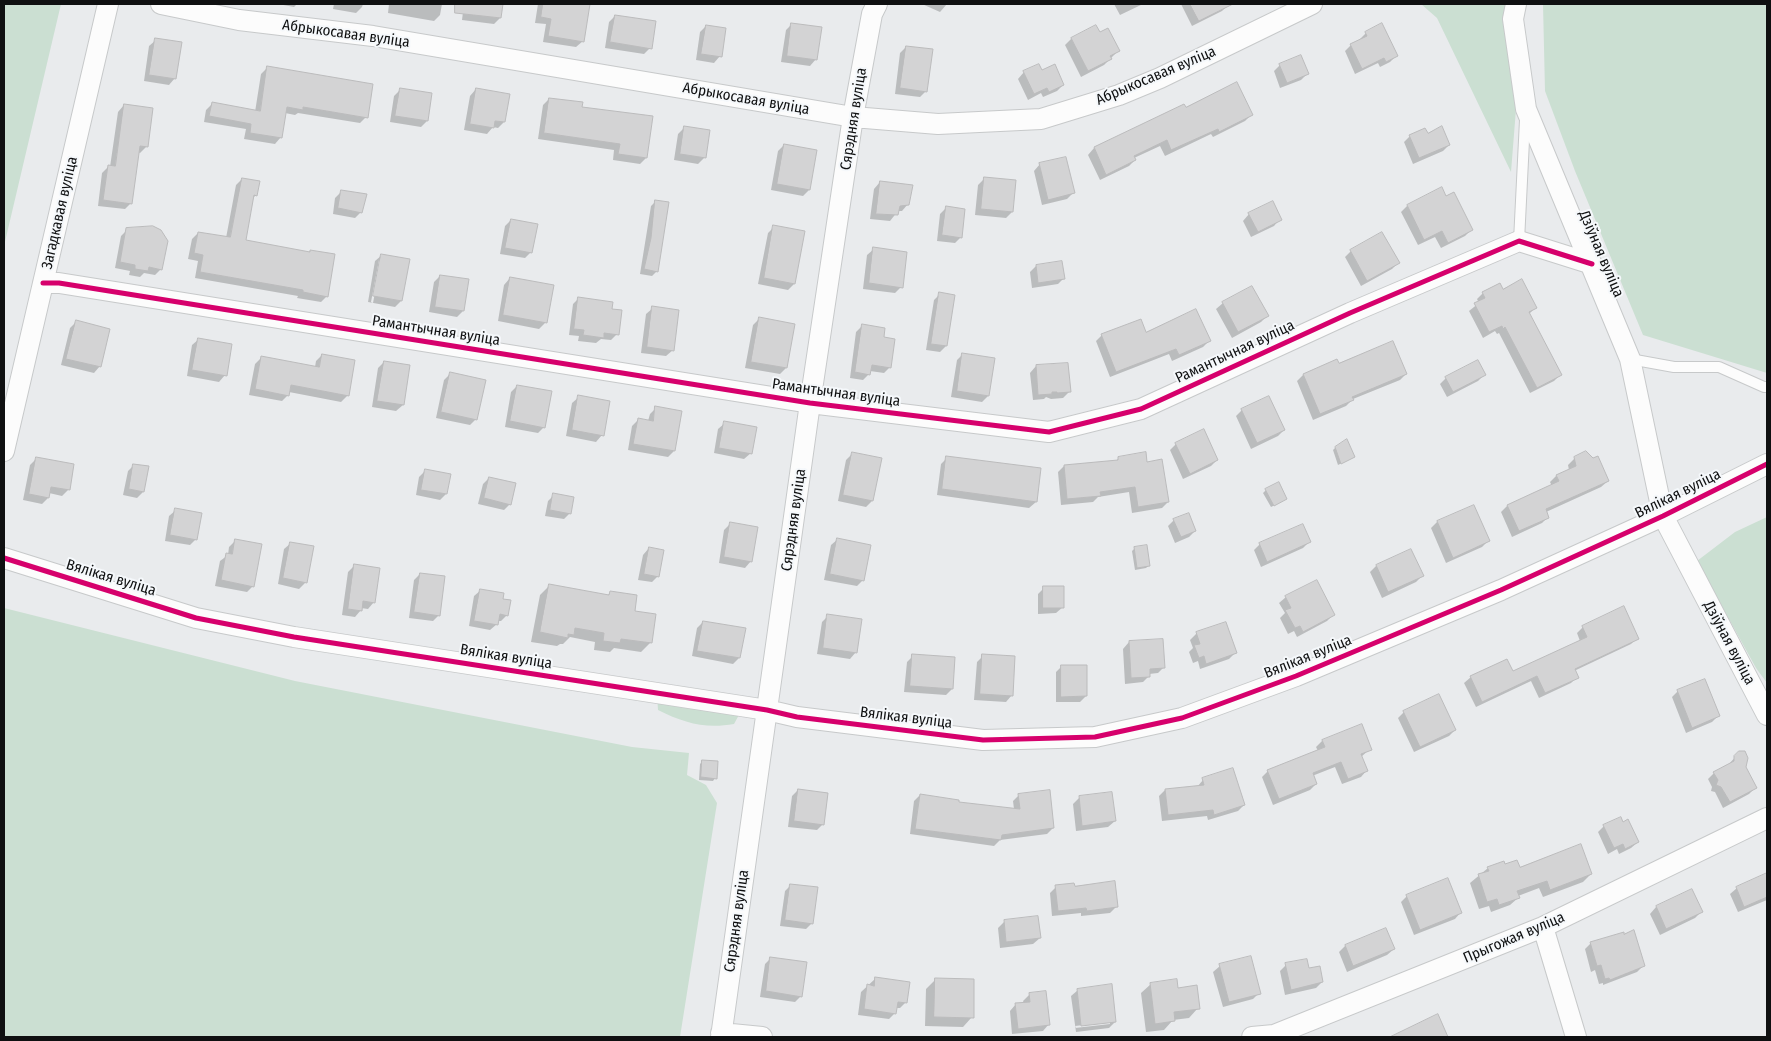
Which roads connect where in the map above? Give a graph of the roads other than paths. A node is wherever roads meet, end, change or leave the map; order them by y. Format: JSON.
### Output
{"nodes":[{"id":1,"x":108,"y":4,"type":"edge"},
{"id":2,"x":161,"y":4,"type":"edge"},
{"id":3,"x":877,"y":4,"type":"edge"},
{"id":4,"x":1312,"y":4,"type":"edge"},
{"id":5,"x":1516,"y":4,"type":"edge"},
{"id":6,"x":1526,"y":109,"type":"junction"},
{"id":7,"x":854,"y":117,"type":"junction"},
{"id":8,"x":1519,"y":241,"type":"junction"},
{"id":9,"x":1592,"y":264,"type":"junction"},
{"id":10,"x":43,"y":283,"type":"junction"},
{"id":11,"x":1630,"y":359,"type":"junction"},
{"id":12,"x":1767,"y":387,"type":"edge"},
{"id":13,"x":810,"y":403,"type":"junction"},
{"id":14,"x":4,"y":451,"type":"edge"},
{"id":15,"x":1767,"y":464,"type":"edge"},
{"id":16,"x":1663,"y":516,"type":"junction"},
{"id":17,"x":4,"y":558,"type":"edge"},
{"id":18,"x":767,"y":710,"type":"junction"},
{"id":19,"x":1767,"y":716,"type":"edge"},
{"id":20,"x":1767,"y":818,"type":"edge"},
{"id":21,"x":1543,"y":927,"type":"junction"},
{"id":22,"x":721,"y":1035,"type":"edge"},
{"id":23,"x":1274,"y":1036,"type":"edge"},
{"id":24,"x":762,"y":1037,"type":"edge"},
{"id":25,"x":1252,"y":1037,"type":"edge"},
{"id":26,"x":1576,"y":1037,"type":"edge"}],
"edges":[{"from":1,"to":10,"type":"street","name":"Загадкавая вуліца"},
{"from":2,"to":7,"type":"street","name":"Абрыкосавая вуліца"},
{"from":3,"to":7,"type":"street","name":"Сярэдняя вуліца"},
{"from":4,"to":7,"type":"street","name":"Абрыкосавая вуліца"},
{"from":5,"to":6,"type":"street","name":"Дзіўная вуліца"},
{"from":6,"to":8,"type":"lane"},
{"from":6,"to":9,"type":"street","name":"Дзіўная вуліца"},
{"from":7,"to":13,"type":"street","name":"Сярэдняя вуліца"},
{"from":8,"to":9,"type":"street"},
{"from":8,"to":13,"type":"street","name":"Рамантычная вуліца"},
{"from":9,"to":11,"type":"street","name":"Дзіўная вуліца"},
{"from":10,"to":13,"type":"street","name":"Рамантычная вуліца"},
{"from":10,"to":14,"type":"street","name":"Загадкавая вуліца"},
{"from":11,"to":12,"type":"lane"},
{"from":11,"to":16,"type":"street","name":"Дзіўная вуліца"},
{"from":13,"to":18,"type":"street","name":"Сярэдняя вуліца"},
{"from":15,"to":16,"type":"street","name":"Вялікая вуліца"},
{"from":16,"to":18,"type":"street","name":"Вялікая вуліца"},
{"from":16,"to":19,"type":"street","name":"Дзіўная вуліца"},
{"from":17,"to":18,"type":"street","name":"Вялікая вуліца"},
{"from":18,"to":22,"type":"street","name":"Сярэдняя вуліца"},
{"from":20,"to":21,"type":"street","name":"Прыгожая вуліца"},
{"from":21,"to":23,"type":"street","name":"Прыгожая вуліца"},
{"from":21,"to":26,"type":"street"},
{"from":22,"to":24,"type":"street"},
{"from":23,"to":25,"type":"street","name":"Прыгожая вуліца"}]}
